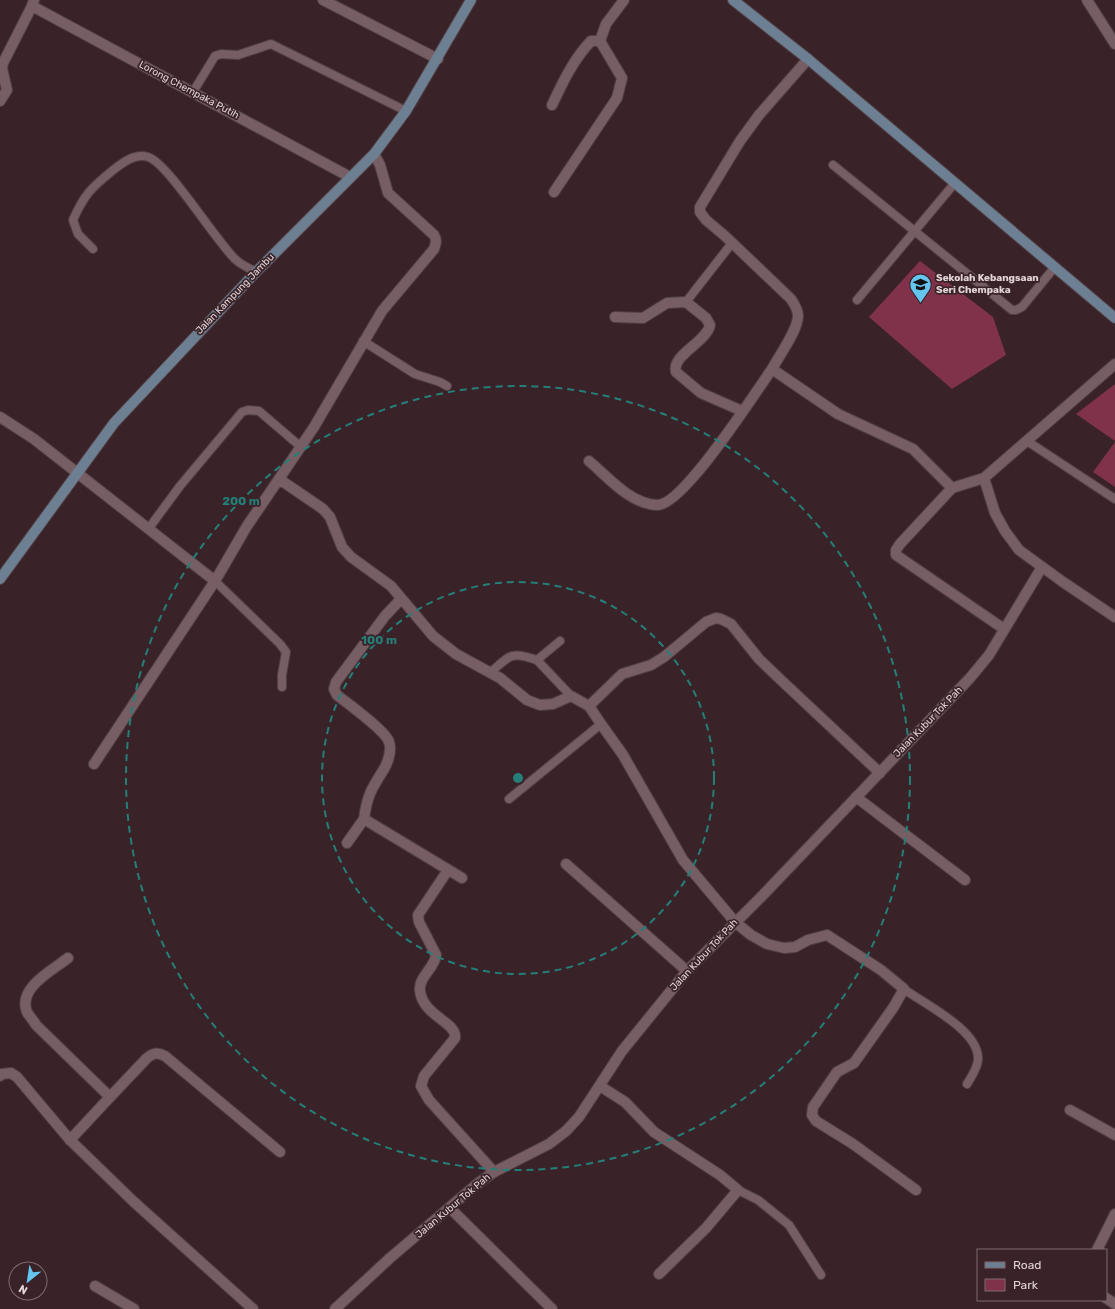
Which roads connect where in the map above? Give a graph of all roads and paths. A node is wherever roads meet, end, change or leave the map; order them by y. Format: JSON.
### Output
{"nodes":[{"id":1,"x":323,"y":0,"type":"edge"},
{"id":2,"x":624,"y":0,"type":"edge"},
{"id":3,"x":733,"y":0,"type":"edge"},
{"id":4,"x":1087,"y":0,"type":"edge"},
{"id":5,"x":33,"y":3,"type":"edge"},
{"id":6,"x":468,"y":3,"type":"edge"},
{"id":7,"x":600,"y":41,"type":"junction"},
{"id":8,"x":1115,"y":44,"type":"edge"},
{"id":9,"x":438,"y":59,"type":"junction"},
{"id":10,"x":808,"y":59,"type":"junction"},
{"id":11,"x":193,"y":92,"type":"junction"},
{"id":12,"x":0,"y":101,"type":"edge"},
{"id":13,"x":552,"y":105,"type":"dead end"},
{"id":14,"x":406,"y":111,"type":"junction"},
{"id":15,"x":374,"y":154,"type":"junction"},
{"id":16,"x":833,"y":165,"type":"dead end"},
{"id":17,"x":350,"y":177,"type":"junction"},
{"id":18,"x":954,"y":184,"type":"junction"},
{"id":19,"x":554,"y":192,"type":"dead end"},
{"id":20,"x":915,"y":230,"type":"junction"},
{"id":21,"x":732,"y":243,"type":"junction"},
{"id":22,"x":93,"y":249,"type":"dead end"},
{"id":23,"x":1054,"y":268,"type":"junction"},
{"id":24,"x":256,"y":272,"type":"junction"},
{"id":25,"x":857,"y":300,"type":"dead end"},
{"id":26,"x":686,"y":302,"type":"junction"},
{"id":27,"x":615,"y":317,"type":"dead end"},
{"id":28,"x":1115,"y":318,"type":"edge"},
{"id":29,"x":364,"y":341,"type":"junction"},
{"id":30,"x":1115,"y":364,"type":"edge"},
{"id":31,"x":772,"y":369,"type":"junction"},
{"id":32,"x":447,"y":386,"type":"dead end"},
{"id":33,"x":742,"y":411,"type":"junction"},
{"id":34,"x":0,"y":417,"type":"edge"},
{"id":35,"x":1027,"y":441,"type":"junction"},
{"id":36,"x":301,"y":447,"type":"junction"},
{"id":37,"x":589,"y":461,"type":"dead end"},
{"id":38,"x":78,"y":473,"type":"junction"},
{"id":39,"x":279,"y":478,"type":"junction"},
{"id":40,"x":984,"y":478,"type":"junction"},
{"id":41,"x":952,"y":488,"type":"junction"},
{"id":42,"x":1115,"y":499,"type":"edge"},
{"id":43,"x":149,"y":528,"type":"junction"},
{"id":44,"x":1042,"y":567,"type":"junction"},
{"id":45,"x":0,"y":579,"type":"edge"},
{"id":46,"x":215,"y":581,"type":"junction"},
{"id":47,"x":401,"y":599,"type":"junction"},
{"id":48,"x":1115,"y":617,"type":"edge"},
{"id":49,"x":1004,"y":629,"type":"junction"},
{"id":50,"x":560,"y":641,"type":"dead end"},
{"id":51,"x":537,"y":660,"type":"junction"},
{"id":52,"x":490,"y":673,"type":"junction"},
{"id":53,"x":282,"y":687,"type":"dead end"},
{"id":54,"x":571,"y":696,"type":"junction"},
{"id":55,"x":589,"y":706,"type":"junction"},
{"id":56,"x":601,"y":724,"type":"junction"},
{"id":57,"x":94,"y":764,"type":"dead end"},
{"id":58,"x":880,"y":772,"type":"junction"},
{"id":59,"x":856,"y":797,"type":"junction"},
{"id":60,"x":509,"y":798,"type":"dead end"},
{"id":61,"x":364,"y":819,"type":"junction"},
{"id":62,"x":347,"y":843,"type":"dead end"},
{"id":63,"x":566,"y":864,"type":"dead end"},
{"id":64,"x":448,"y":870,"type":"junction"},
{"id":65,"x":462,"y":878,"type":"dead end"},
{"id":66,"x":965,"y":880,"type":"dead end"},
{"id":67,"x":735,"y":922,"type":"junction"},
{"id":68,"x":68,"y":958,"type":"dead end"},
{"id":69,"x":687,"y":971,"type":"junction"},
{"id":70,"x":904,"y":989,"type":"junction"},
{"id":71,"x":0,"y":1076,"type":"edge"},
{"id":72,"x":968,"y":1084,"type":"dead end"},
{"id":73,"x":600,"y":1086,"type":"junction"},
{"id":74,"x":110,"y":1097,"type":"junction"},
{"id":75,"x":1070,"y":1110,"type":"dead end"},
{"id":76,"x":1115,"y":1135,"type":"edge"},
{"id":77,"x":70,"y":1140,"type":"junction"},
{"id":78,"x":280,"y":1152,"type":"dead end"},
{"id":79,"x":494,"y":1172,"type":"junction"},
{"id":80,"x":738,"y":1190,"type":"junction"},
{"id":81,"x":916,"y":1190,"type":"dead end"},
{"id":82,"x":450,"y":1208,"type":"junction"},
{"id":83,"x":1115,"y":1214,"type":"edge"},
{"id":84,"x":1098,"y":1249,"type":"edge"},
{"id":85,"x":660,"y":1274,"type":"dead end"},
{"id":86,"x":821,"y":1275,"type":"dead end"},
{"id":87,"x":95,"y":1286,"type":"dead end"},
{"id":88,"x":134,"y":1309,"type":"edge"},
{"id":89,"x":253,"y":1309,"type":"edge"},
{"id":90,"x":335,"y":1309,"type":"edge"},
{"id":91,"x":552,"y":1309,"type":"edge"}],
"edges":[{"from":1,"to":9,"type":"street"},
{"from":2,"to":7,"type":"street"},
{"from":3,"to":10,"type":"street"},
{"from":4,"to":8,"type":"street"},
{"from":5,"to":11,"type":"street","name":"Lorong Chempaka Putih"},
{"from":5,"to":12,"type":"street"},
{"from":6,"to":9,"type":"street","name":"Jalan Kampung Jambu"},
{"from":7,"to":13,"type":"street"},
{"from":7,"to":19,"type":"street"},
{"from":9,"to":14,"type":"street","name":"Jalan Kampung Jambu"},
{"from":10,"to":18,"type":"street"},
{"from":10,"to":21,"type":"street"},
{"from":11,"to":14,"type":"lane"},
{"from":11,"to":17,"type":"street","name":"Lorong Chempaka Putih"},
{"from":14,"to":15,"type":"street","name":"Jalan Kampung Jambu"},
{"from":15,"to":17,"type":"street","name":"Jalan Kampung Jambu"},
{"from":15,"to":29,"type":"street"},
{"from":16,"to":20,"type":"lane"},
{"from":17,"to":24,"type":"street","name":"Jalan Kampung Jambu"},
{"from":18,"to":20,"type":"lane"},
{"from":18,"to":23,"type":"street"},
{"from":20,"to":23,"type":"lane"},
{"from":20,"to":25,"type":"lane"},
{"from":21,"to":26,"type":"lane"},
{"from":21,"to":31,"type":"street"},
{"from":22,"to":24,"type":"lane"},
{"from":23,"to":28,"type":"street"},
{"from":24,"to":38,"type":"street","name":"Jalan Kampung Jambu"},
{"from":26,"to":27,"type":"street"},
{"from":26,"to":33,"type":"street"},
{"from":29,"to":32,"type":"lane"},
{"from":29,"to":36,"type":"street"},
{"from":30,"to":35,"type":"street"},
{"from":31,"to":33,"type":"street"},
{"from":31,"to":41,"type":"street"},
{"from":33,"to":37,"type":"street"},
{"from":34,"to":38,"type":"street"},
{"from":35,"to":40,"type":"street"},
{"from":35,"to":42,"type":"lane"},
{"from":36,"to":39,"type":"street"},
{"from":36,"to":43,"type":"lane"},
{"from":38,"to":43,"type":"street"},
{"from":38,"to":45,"type":"street","name":"Jalan Kampung Jambu"},
{"from":39,"to":46,"type":"street"},
{"from":39,"to":47,"type":"street"},
{"from":40,"to":41,"type":"street"},
{"from":40,"to":44,"type":"street"},
{"from":41,"to":49,"type":"street"},
{"from":43,"to":46,"type":"street"},
{"from":44,"to":48,"type":"street"},
{"from":44,"to":49,"type":"street","name":"Jalan Kubur Tok Pah"},
{"from":46,"to":53,"type":"lane"},
{"from":46,"to":57,"type":"street"},
{"from":47,"to":52,"type":"street"},
{"from":47,"to":61,"type":"street"},
{"from":49,"to":58,"type":"street","name":"Jalan Kubur Tok Pah"},
{"from":50,"to":51,"type":"lane"},
{"from":51,"to":52,"type":"lane"},
{"from":51,"to":54,"type":"lane"},
{"from":52,"to":54,"type":"street"},
{"from":54,"to":55,"type":"street"},
{"from":55,"to":56,"type":"street"},
{"from":55,"to":58,"type":"street"},
{"from":56,"to":60,"type":"lane"},
{"from":56,"to":67,"type":"street"},
{"from":58,"to":59,"type":"street","name":"Jalan Kubur Tok Pah"},
{"from":59,"to":66,"type":"street"},
{"from":59,"to":67,"type":"street","name":"Jalan Kubur Tok Pah"},
{"from":61,"to":62,"type":"street"},
{"from":61,"to":64,"type":"street"},
{"from":63,"to":69,"type":"street"},
{"from":64,"to":65,"type":"street"},
{"from":64,"to":79,"type":"street"},
{"from":67,"to":69,"type":"street","name":"Jalan Kubur Tok Pah"},
{"from":67,"to":70,"type":"street"},
{"from":68,"to":74,"type":"street"},
{"from":69,"to":73,"type":"street","name":"Jalan Kubur Tok Pah"},
{"from":70,"to":72,"type":"lane"},
{"from":70,"to":81,"type":"street"},
{"from":71,"to":77,"type":"street"},
{"from":73,"to":79,"type":"street","name":"Jalan Kubur Tok Pah"},
{"from":73,"to":80,"type":"street"},
{"from":74,"to":77,"type":"street"},
{"from":74,"to":78,"type":"street"},
{"from":75,"to":76,"type":"street"},
{"from":77,"to":89,"type":"street"},
{"from":79,"to":82,"type":"street","name":"Jalan Kubur Tok Pah"},
{"from":80,"to":85,"type":"street"},
{"from":80,"to":86,"type":"lane"},
{"from":82,"to":90,"type":"street","name":"Jalan Kubur Tok Pah"},
{"from":82,"to":91,"type":"street"},
{"from":83,"to":84,"type":"street"},
{"from":87,"to":88,"type":"street"}]}
